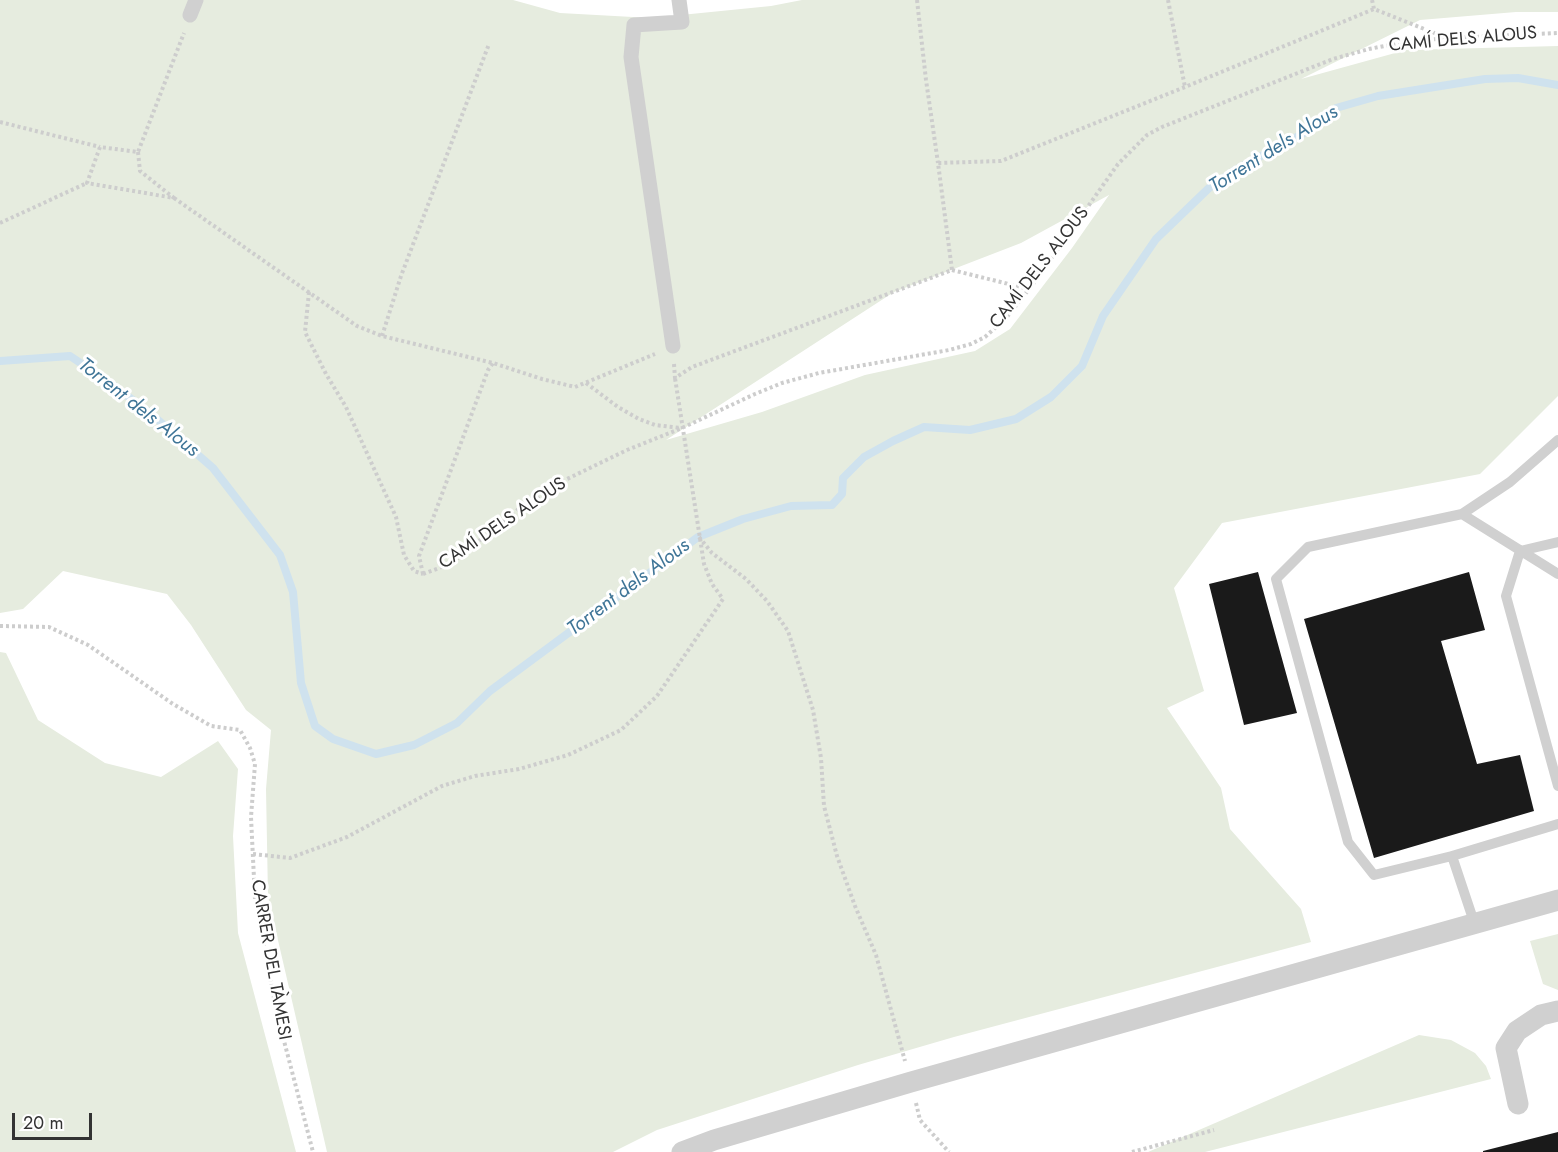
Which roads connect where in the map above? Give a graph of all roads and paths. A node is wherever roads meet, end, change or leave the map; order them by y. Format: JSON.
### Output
{"nodes":[{"id":1,"x":196,"y":0,"type":"edge"},
{"id":2,"x":679,"y":0,"type":"edge"},
{"id":3,"x":917,"y":0,"type":"edge"},
{"id":4,"x":1168,"y":0,"type":"edge"},
{"id":5,"x":1372,"y":0,"type":"edge"},
{"id":6,"x":1374,"y":9,"type":"junction"},
{"id":7,"x":190,"y":15,"type":"joint"},
{"id":8,"x":1558,"y":33,"type":"edge"},
{"id":9,"x":1447,"y":38,"type":"junction"},
{"id":10,"x":489,"y":44,"type":"dead end"},
{"id":11,"x":1185,"y":87,"type":"junction"},
{"id":12,"x":0,"y":122,"type":"edge"},
{"id":13,"x":100,"y":147,"type":"junction"},
{"id":14,"x":138,"y":152,"type":"junction"},
{"id":15,"x":938,"y":163,"type":"junction"},
{"id":16,"x":87,"y":183,"type":"junction"},
{"id":17,"x":174,"y":198,"type":"junction"},
{"id":18,"x":0,"y":223,"type":"edge"},
{"id":19,"x":952,"y":270,"type":"junction"},
{"id":20,"x":1029,"y":289,"type":"junction"},
{"id":21,"x":309,"y":292,"type":"junction"},
{"id":22,"x":382,"y":336,"type":"junction"},
{"id":23,"x":673,"y":346,"type":"junction"},
{"id":24,"x":493,"y":363,"type":"junction"},
{"id":25,"x":675,"y":378,"type":"junction"},
{"id":26,"x":586,"y":383,"type":"junction"},
{"id":27,"x":682,"y":428,"type":"junction"},
{"id":28,"x":1558,"y":440,"type":"edge"},
{"id":29,"x":1462,"y":514,"type":"junction"},
{"id":30,"x":698,"y":537,"type":"junction"},
{"id":31,"x":1558,"y":542,"type":"edge"},
{"id":32,"x":1520,"y":551,"type":"junction"},
{"id":33,"x":423,"y":574,"type":"junction"},
{"id":34,"x":1558,"y":574,"type":"edge"},
{"id":35,"x":0,"y":626,"type":"edge"},
{"id":36,"x":1558,"y":786,"type":"edge"},
{"id":37,"x":1558,"y":824,"type":"edge"},
{"id":38,"x":253,"y":854,"type":"junction"},
{"id":39,"x":1452,"y":856,"type":"junction"},
{"id":40,"x":1558,"y":900,"type":"edge"},
{"id":41,"x":1474,"y":922,"type":"junction"},
{"id":42,"x":1558,"y":1011,"type":"edge"},
{"id":43,"x":898,"y":1035,"type":"dead end"},
{"id":44,"x":1518,"y":1104,"type":"dead end"},
{"id":45,"x":1214,"y":1130,"type":"dead end"},
{"id":46,"x":314,"y":1152,"type":"edge"},
{"id":47,"x":682,"y":1152,"type":"edge"},
{"id":48,"x":1132,"y":1152,"type":"edge"}],
"edges":[{"from":1,"to":7,"type":"street"},
{"from":2,"to":23,"type":"street"},
{"from":3,"to":15,"type":"path"},
{"from":4,"to":11,"type":"path"},
{"from":5,"to":6,"type":"path"},
{"from":6,"to":9,"type":"path"},
{"from":6,"to":11,"type":"path"},
{"from":7,"to":14,"type":"path"},
{"from":8,"to":9,"type":"path","name":"CAMÍ DELS ALOUS"},
{"from":9,"to":20,"type":"path","name":"CAMÍ DELS ALOUS"},
{"from":10,"to":22,"type":"path"},
{"from":11,"to":15,"type":"path"},
{"from":12,"to":13,"type":"path"},
{"from":13,"to":14,"type":"path"},
{"from":13,"to":16,"type":"path"},
{"from":14,"to":17,"type":"path"},
{"from":15,"to":19,"type":"path"},
{"from":16,"to":17,"type":"path"},
{"from":16,"to":18,"type":"path"},
{"from":17,"to":21,"type":"path"},
{"from":19,"to":20,"type":"path"},
{"from":19,"to":25,"type":"path"},
{"from":20,"to":27,"type":"path","name":"CAMÍ DELS ALOUS"},
{"from":21,"to":22,"type":"path"},
{"from":21,"to":33,"type":"path"},
{"from":22,"to":24,"type":"path"},
{"from":23,"to":25,"type":"path"},
{"from":23,"to":26,"type":"path"},
{"from":24,"to":26,"type":"path"},
{"from":24,"to":33,"type":"path"},
{"from":25,"to":27,"type":"path"},
{"from":26,"to":27,"type":"path"},
{"from":27,"to":30,"type":"path"},
{"from":27,"to":33,"type":"path","name":"CAMÍ DELS ALOUS"},
{"from":28,"to":29,"type":"lane"},
{"from":29,"to":32,"type":"lane"},
{"from":29,"to":39,"type":"lane"},
{"from":30,"to":38,"type":"path"},
{"from":30,"to":43,"type":"path"},
{"from":31,"to":32,"type":"lane"},
{"from":32,"to":34,"type":"lane"},
{"from":32,"to":36,"type":"lane"},
{"from":35,"to":38,"type":"path","name":"CARRER DEL TÀMESI"},
{"from":37,"to":39,"type":"lane"},
{"from":38,"to":46,"type":"path","name":"CARRER DEL TÀMESI"},
{"from":39,"to":41,"type":"lane"},
{"from":40,"to":41,"type":"street"},
{"from":41,"to":47,"type":"street"},
{"from":42,"to":44,"type":"street"},
{"from":45,"to":48,"type":"path"}]}
